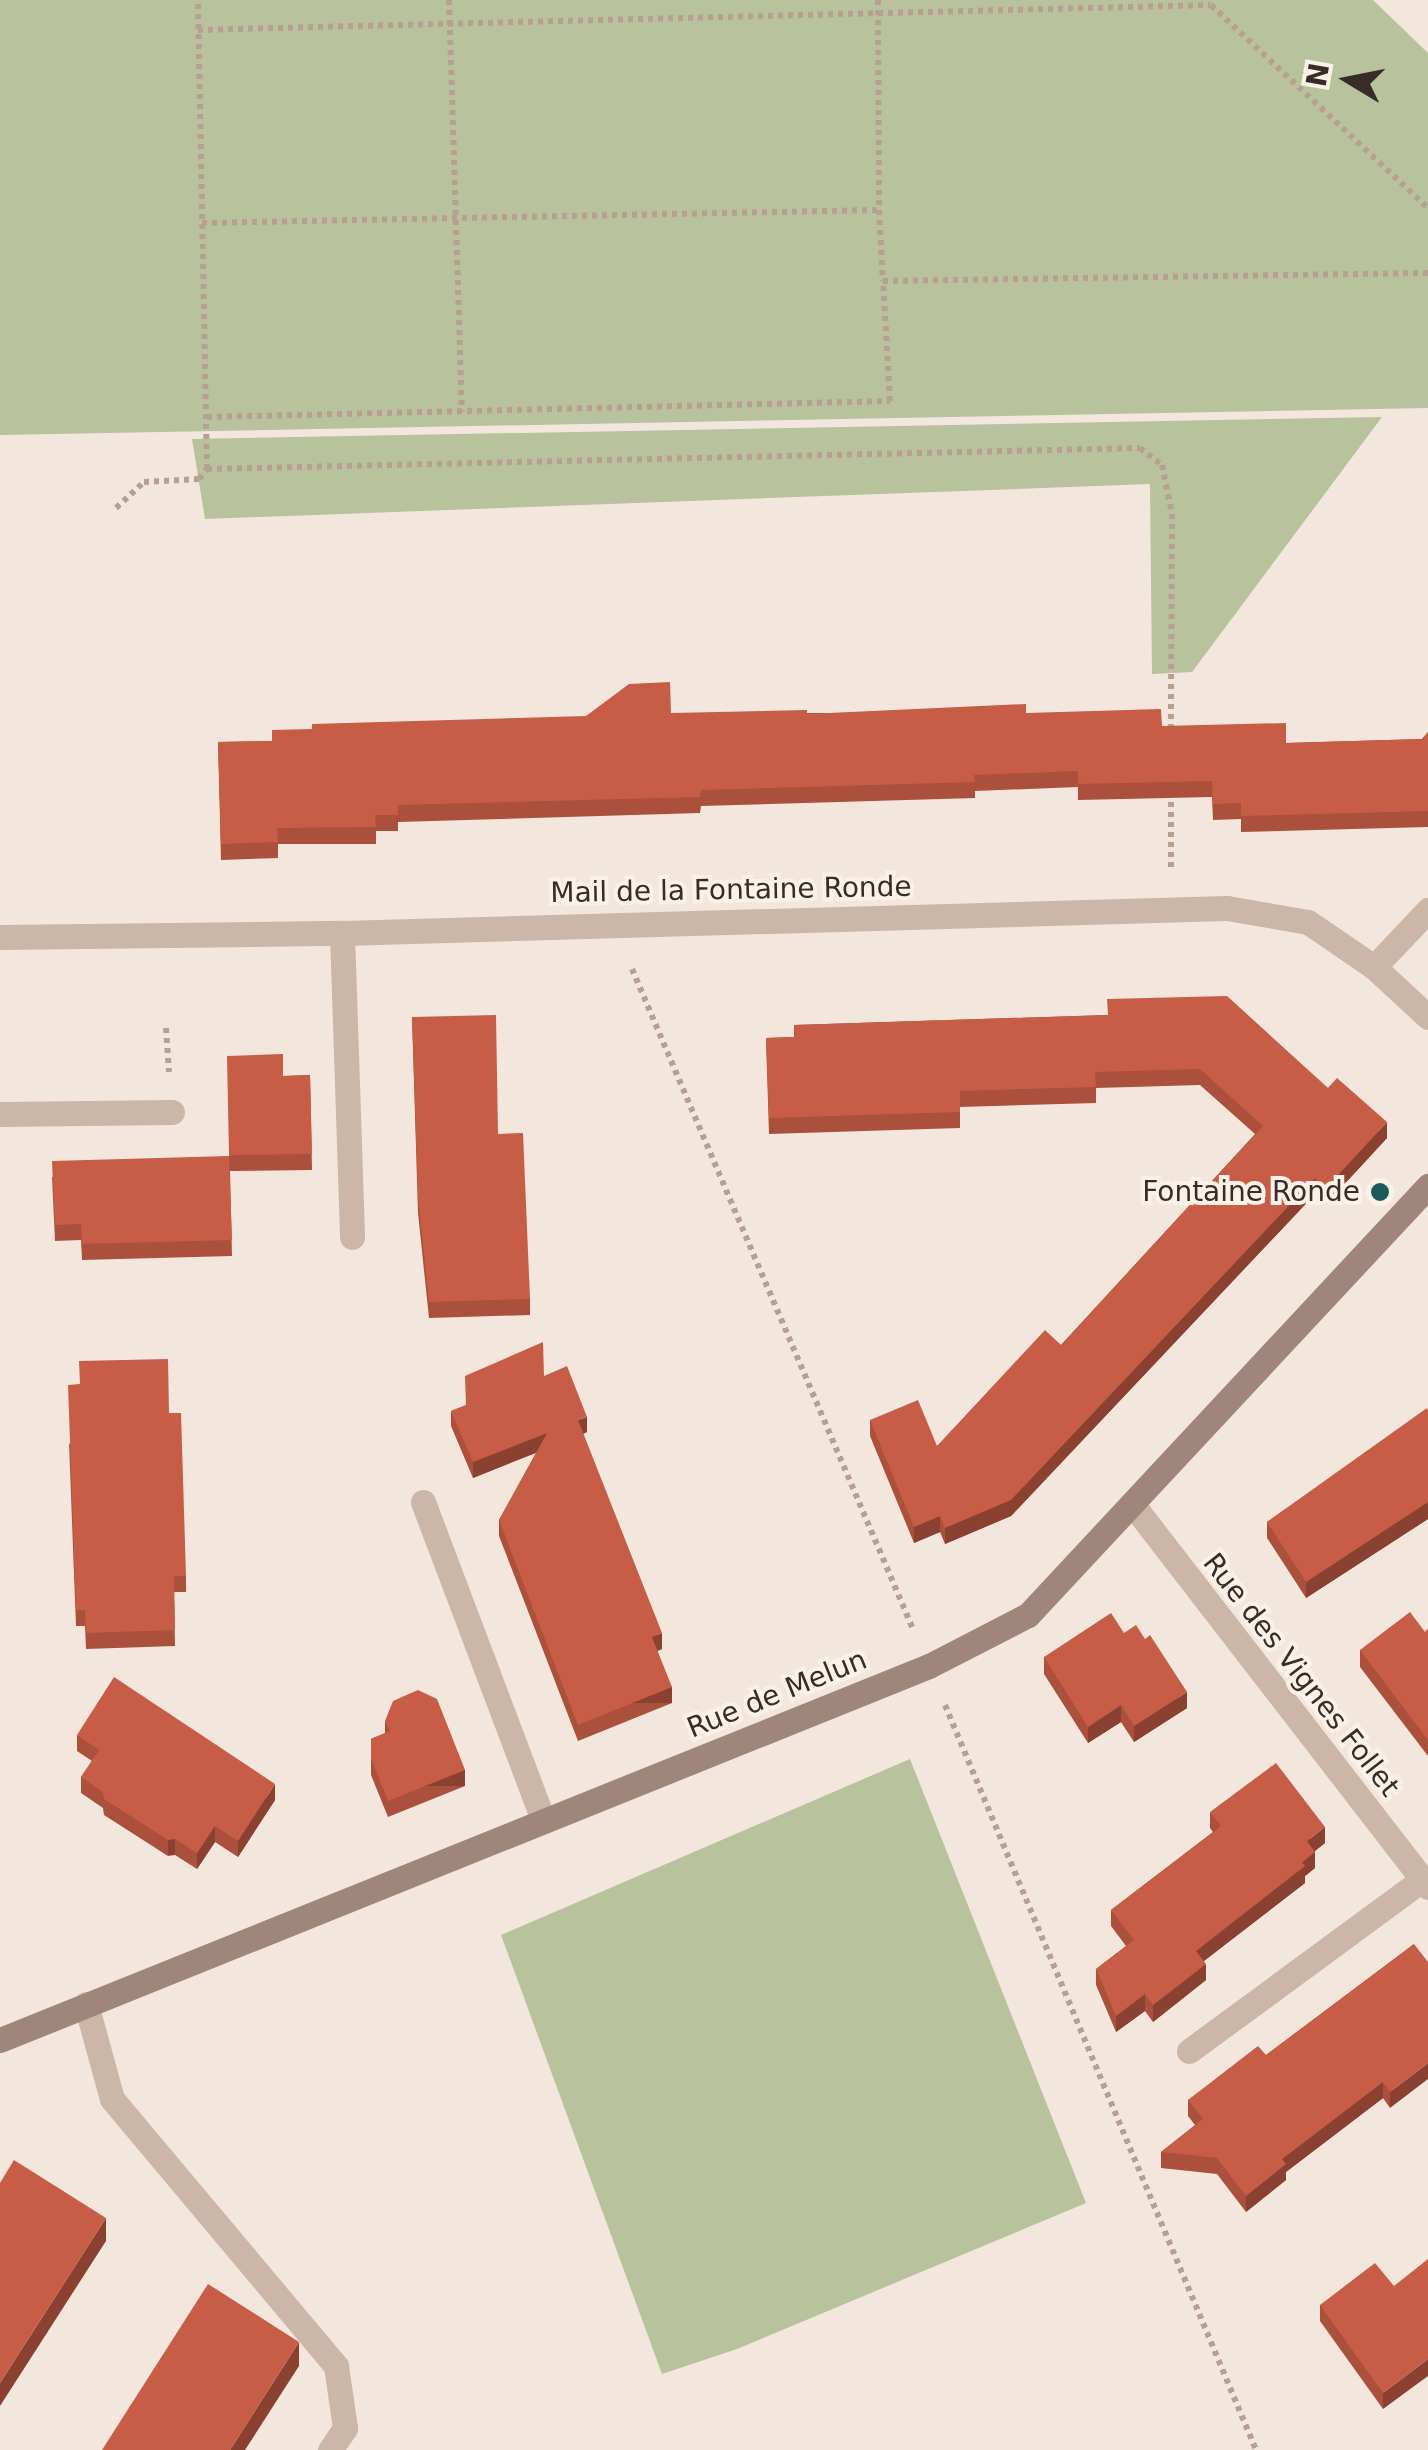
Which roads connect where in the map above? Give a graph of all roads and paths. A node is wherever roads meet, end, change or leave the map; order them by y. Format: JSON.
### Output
{"nodes":[{"id":1,"x":198,"y":0,"type":"edge"},
{"id":2,"x":448,"y":0,"type":"edge"},
{"id":3,"x":878,"y":0,"type":"edge"},
{"id":4,"x":1209,"y":2,"type":"edge"},
{"id":5,"x":878,"y":12,"type":"junction"},
{"id":6,"x":449,"y":24,"type":"junction"},
{"id":7,"x":198,"y":30,"type":"junction"},
{"id":8,"x":1428,"y":208,"type":"edge"},
{"id":9,"x":879,"y":210,"type":"junction"},
{"id":10,"x":454,"y":218,"type":"junction"},
{"id":11,"x":202,"y":222,"type":"junction"},
{"id":12,"x":1428,"y":273,"type":"edge"},
{"id":13,"x":883,"y":281,"type":"junction"},
{"id":14,"x":462,"y":412,"type":"junction"},
{"id":15,"x":207,"y":417,"type":"junction"},
{"id":16,"x":207,"y":468,"type":"junction"},
{"id":17,"x":116,"y":508,"type":"dead end"},
{"id":18,"x":1171,"y":752,"type":"edge"},
{"id":19,"x":1171,"y":771,"type":"edge"},
{"id":20,"x":1170,"y":910,"type":"junction"},
{"id":21,"x":1428,"y":910,"type":"edge"},
{"id":22,"x":342,"y":932,"type":"junction"},
{"id":23,"x":0,"y":937,"type":"edge"},
{"id":24,"x":1374,"y":967,"type":"junction"},
{"id":25,"x":1428,"y":1017,"type":"edge"},
{"id":26,"x":172,"y":1112,"type":"dead end"},
{"id":27,"x":0,"y":1114,"type":"edge"},
{"id":28,"x":1428,"y":1186,"type":"edge"},
{"id":29,"x":352,"y":1237,"type":"dead end"},
{"id":30,"x":423,"y":1502,"type":"dead end"},
{"id":31,"x":1134,"y":1505,"type":"junction"},
{"id":32,"x":543,"y":1820,"type":"junction"},
{"id":33,"x":1425,"y":1883,"type":"edge"},
{"id":34,"x":86,"y":2004,"type":"junction"},
{"id":35,"x":0,"y":2026,"type":"edge"},
{"id":36,"x":0,"y":2040,"type":"edge"},
{"id":37,"x":1190,"y":2051,"type":"dead end"},
{"id":38,"x":330,"y":2450,"type":"edge"}],
"edges":[{"from":1,"to":7,"type":"path"},
{"from":2,"to":6,"type":"path"},
{"from":3,"to":5,"type":"path"},
{"from":4,"to":5,"type":"path"},
{"from":4,"to":8,"type":"path"},
{"from":5,"to":6,"type":"path"},
{"from":5,"to":9,"type":"path"},
{"from":6,"to":7,"type":"path"},
{"from":6,"to":10,"type":"path"},
{"from":7,"to":11,"type":"path"},
{"from":9,"to":10,"type":"path"},
{"from":9,"to":13,"type":"path"},
{"from":10,"to":11,"type":"path"},
{"from":10,"to":14,"type":"path"},
{"from":11,"to":15,"type":"path"},
{"from":12,"to":13,"type":"path"},
{"from":13,"to":14,"type":"path"},
{"from":14,"to":15,"type":"path"},
{"from":15,"to":16,"type":"path"},
{"from":16,"to":17,"type":"path"},
{"from":16,"to":18,"type":"path"},
{"from":19,"to":20,"type":"path"},
{"from":20,"to":22,"type":"street","name":"Mail de la Fontaine Ronde"},
{"from":20,"to":24,"type":"street","name":"Mail de la Fontaine Ronde"},
{"from":21,"to":24,"type":"street"},
{"from":22,"to":23,"type":"street","name":"Mail de la Fontaine Ronde"},
{"from":22,"to":29,"type":"street"},
{"from":24,"to":25,"type":"street","name":"Mail de la Fontaine Ronde"},
{"from":26,"to":27,"type":"street"},
{"from":28,"to":31,"type":"street","name":"Rue de Melun"},
{"from":30,"to":32,"type":"street"},
{"from":31,"to":32,"type":"street","name":"Rue de Melun"},
{"from":31,"to":33,"type":"street","name":"Rue des Vignes Follet"},
{"from":32,"to":34,"type":"street","name":"Rue de Melun"},
{"from":33,"to":37,"type":"street","name":"Rue des Vignes Follet"},
{"from":34,"to":36,"type":"street","name":"Rue de Melun"},
{"from":34,"to":38,"type":"street"},
{"from":35,"to":36,"type":"street"}]}
